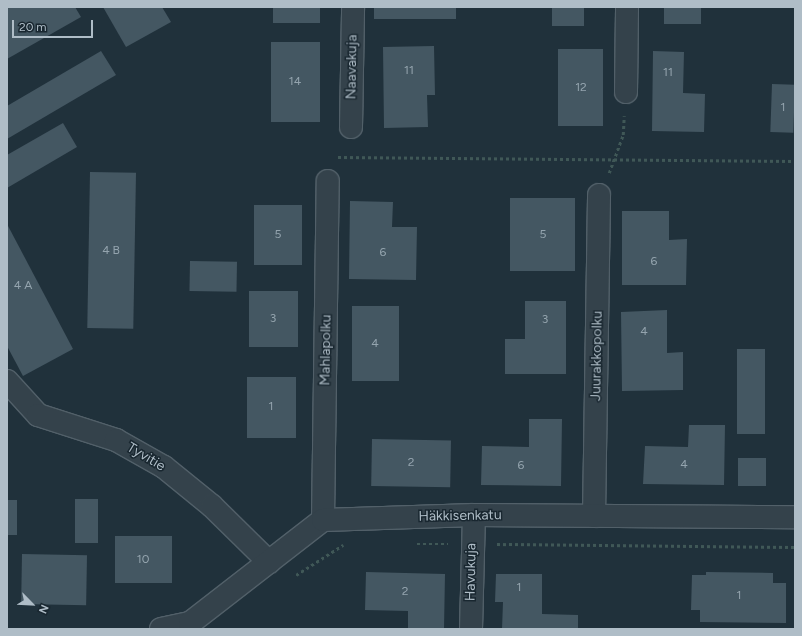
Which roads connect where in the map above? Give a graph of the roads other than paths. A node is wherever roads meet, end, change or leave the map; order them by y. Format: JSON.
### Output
{"nodes":[{"id":1,"x":353,"y":7,"type":"edge"},
{"id":2,"x":627,"y":7,"type":"edge"},
{"id":3,"x":626,"y":92,"type":"road end"},
{"id":4,"x":351,"y":127,"type":"road end"},
{"id":5,"x":328,"y":181,"type":"road end"},
{"id":6,"x":600,"y":195,"type":"road end"},
{"id":7,"x":7,"y":381,"type":"edge"},
{"id":8,"x":474,"y":515,"type":"junction"},
{"id":9,"x":594,"y":516,"type":"junction"},
{"id":10,"x":795,"y":517,"type":"edge"},
{"id":11,"x":323,"y":520,"type":"junction"},
{"id":12,"x":269,"y":562,"type":"junction"},
{"id":13,"x":190,"y":626,"type":"edge"},
{"id":14,"x":161,"y":629,"type":"edge"},
{"id":15,"x":471,"y":629,"type":"edge"}],
"edges":[{"from":1,"to":4,"type":"street","name":"Naavakuja"},
{"from":2,"to":3,"type":"street"},
{"from":5,"to":11,"type":"street","name":"Mahlapolku"},
{"from":6,"to":9,"type":"street","name":"Juurakkopolku"},
{"from":7,"to":12,"type":"street","name":"Tyvitie"},
{"from":8,"to":9,"type":"street","name":"Häkkisenkatu"},
{"from":8,"to":11,"type":"street","name":"Häkkisenkatu"},
{"from":8,"to":15,"type":"street","name":"Havukuja"},
{"from":9,"to":10,"type":"street","name":"Häkkisenkatu"},
{"from":11,"to":12,"type":"street"},
{"from":12,"to":13,"type":"street"},
{"from":13,"to":14,"type":"street"}]}
